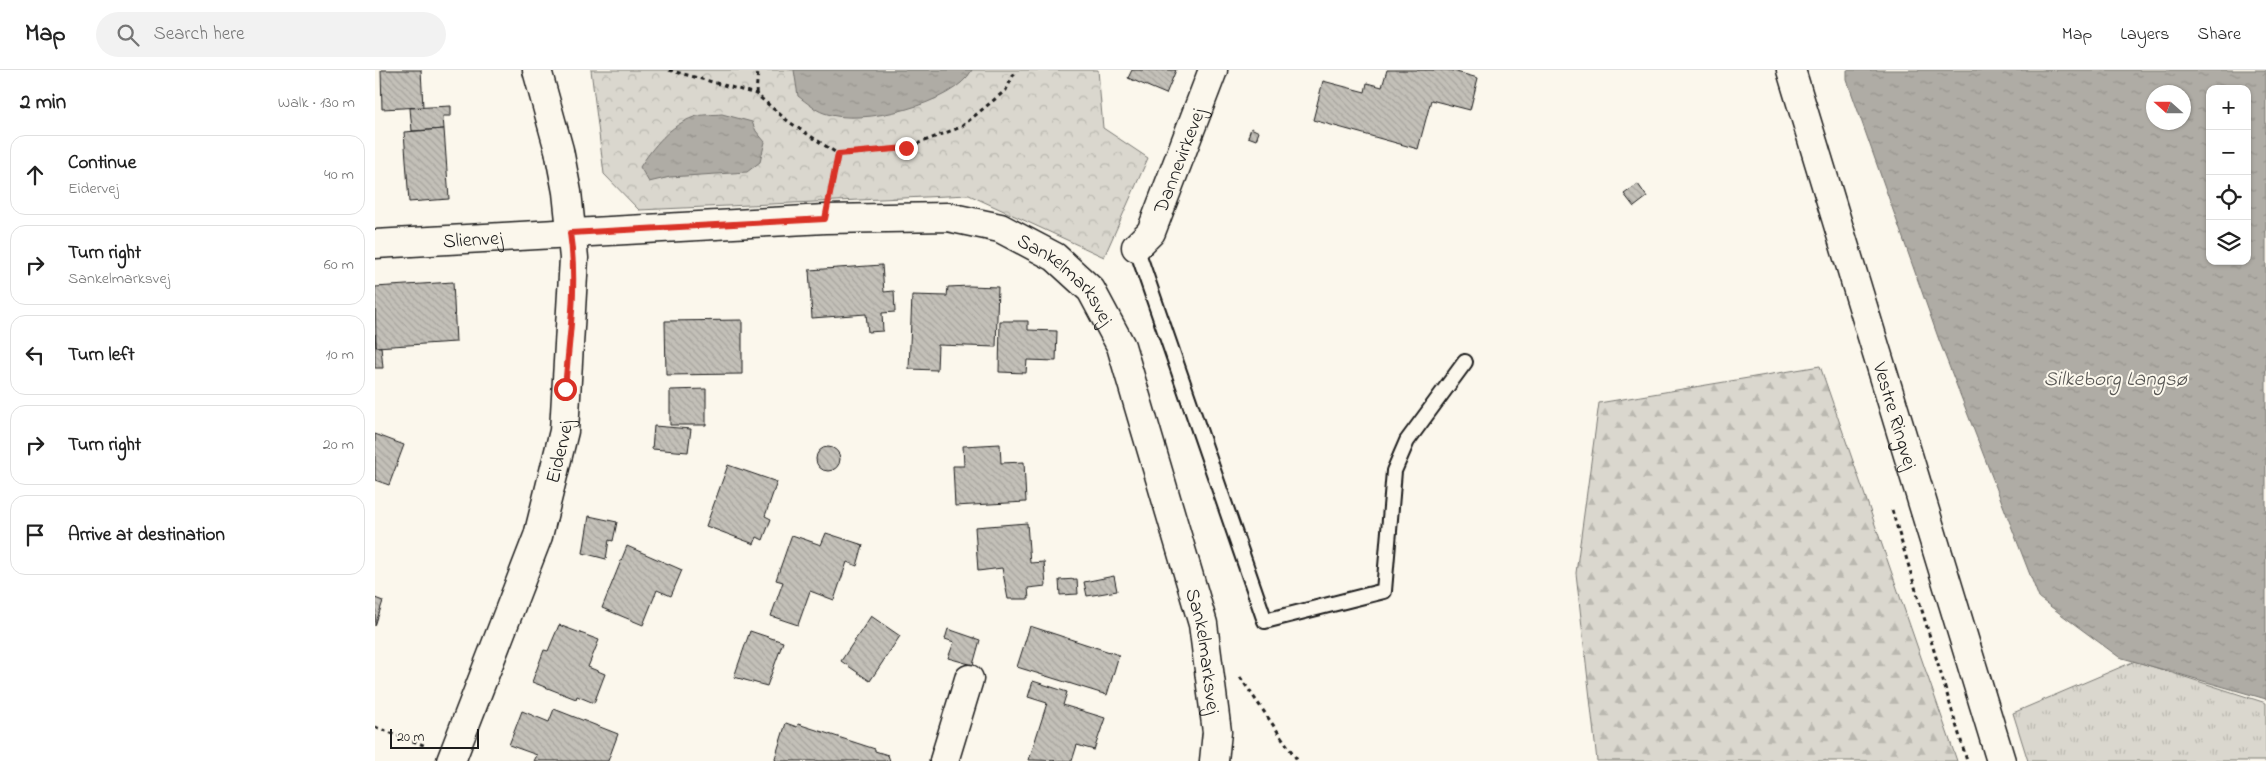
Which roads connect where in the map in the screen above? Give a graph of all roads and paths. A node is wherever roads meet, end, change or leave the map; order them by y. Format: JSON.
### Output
{"nodes":[{"id":1,"x":537,"y":70,"type":"edge"},
{"id":2,"x":669,"y":70,"type":"edge"},
{"id":3,"x":758,"y":70,"type":"edge"},
{"id":4,"x":1016,"y":70,"type":"edge"},
{"id":5,"x":1213,"y":70,"type":"edge"},
{"id":6,"x":1791,"y":70,"type":"edge"},
{"id":7,"x":756,"y":94,"type":"junction"},
{"id":8,"x":838,"y":154,"type":"junction"},
{"id":9,"x":825,"y":219,"type":"junction"},
{"id":10,"x":570,"y":233,"type":"junction"},
{"id":11,"x":375,"y":244,"type":"edge"},
{"id":12,"x":1136,"y":247,"type":"joint"},
{"id":13,"x":1465,"y":362,"type":"dead end"},
{"id":14,"x":1237,"y":673,"type":"dead end"},
{"id":15,"x":969,"y":679,"type":"dead end"},
{"id":16,"x":375,"y":727,"type":"edge"},
{"id":17,"x":452,"y":759,"type":"edge"},
{"id":18,"x":944,"y":761,"type":"edge"},
{"id":19,"x":1214,"y":761,"type":"edge"},
{"id":20,"x":1298,"y":761,"type":"edge"},
{"id":21,"x":2001,"y":761,"type":"edge"}],
"edges":[{"from":1,"to":10,"type":"street","name":"Eidervej"},
{"from":2,"to":7,"type":"path"},
{"from":3,"to":7,"type":"path"},
{"from":4,"to":8,"type":"path"},
{"from":5,"to":12,"type":"street","name":"Dannevirkevej"},
{"from":6,"to":21,"type":"street","name":"Vestre Ringvej"},
{"from":7,"to":8,"type":"path"},
{"from":8,"to":9,"type":"path"},
{"from":9,"to":10,"type":"street","name":"Sankelmarksvej"},
{"from":9,"to":19,"type":"street","name":"Sankelmarksvej"},
{"from":10,"to":11,"type":"street","name":"Slienvej"},
{"from":10,"to":17,"type":"street","name":"Eidervej"},
{"from":12,"to":13,"type":"lane"},
{"from":14,"to":20,"type":"path"},
{"from":15,"to":18,"type":"street"},
{"from":16,"to":17,"type":"path"}]}
